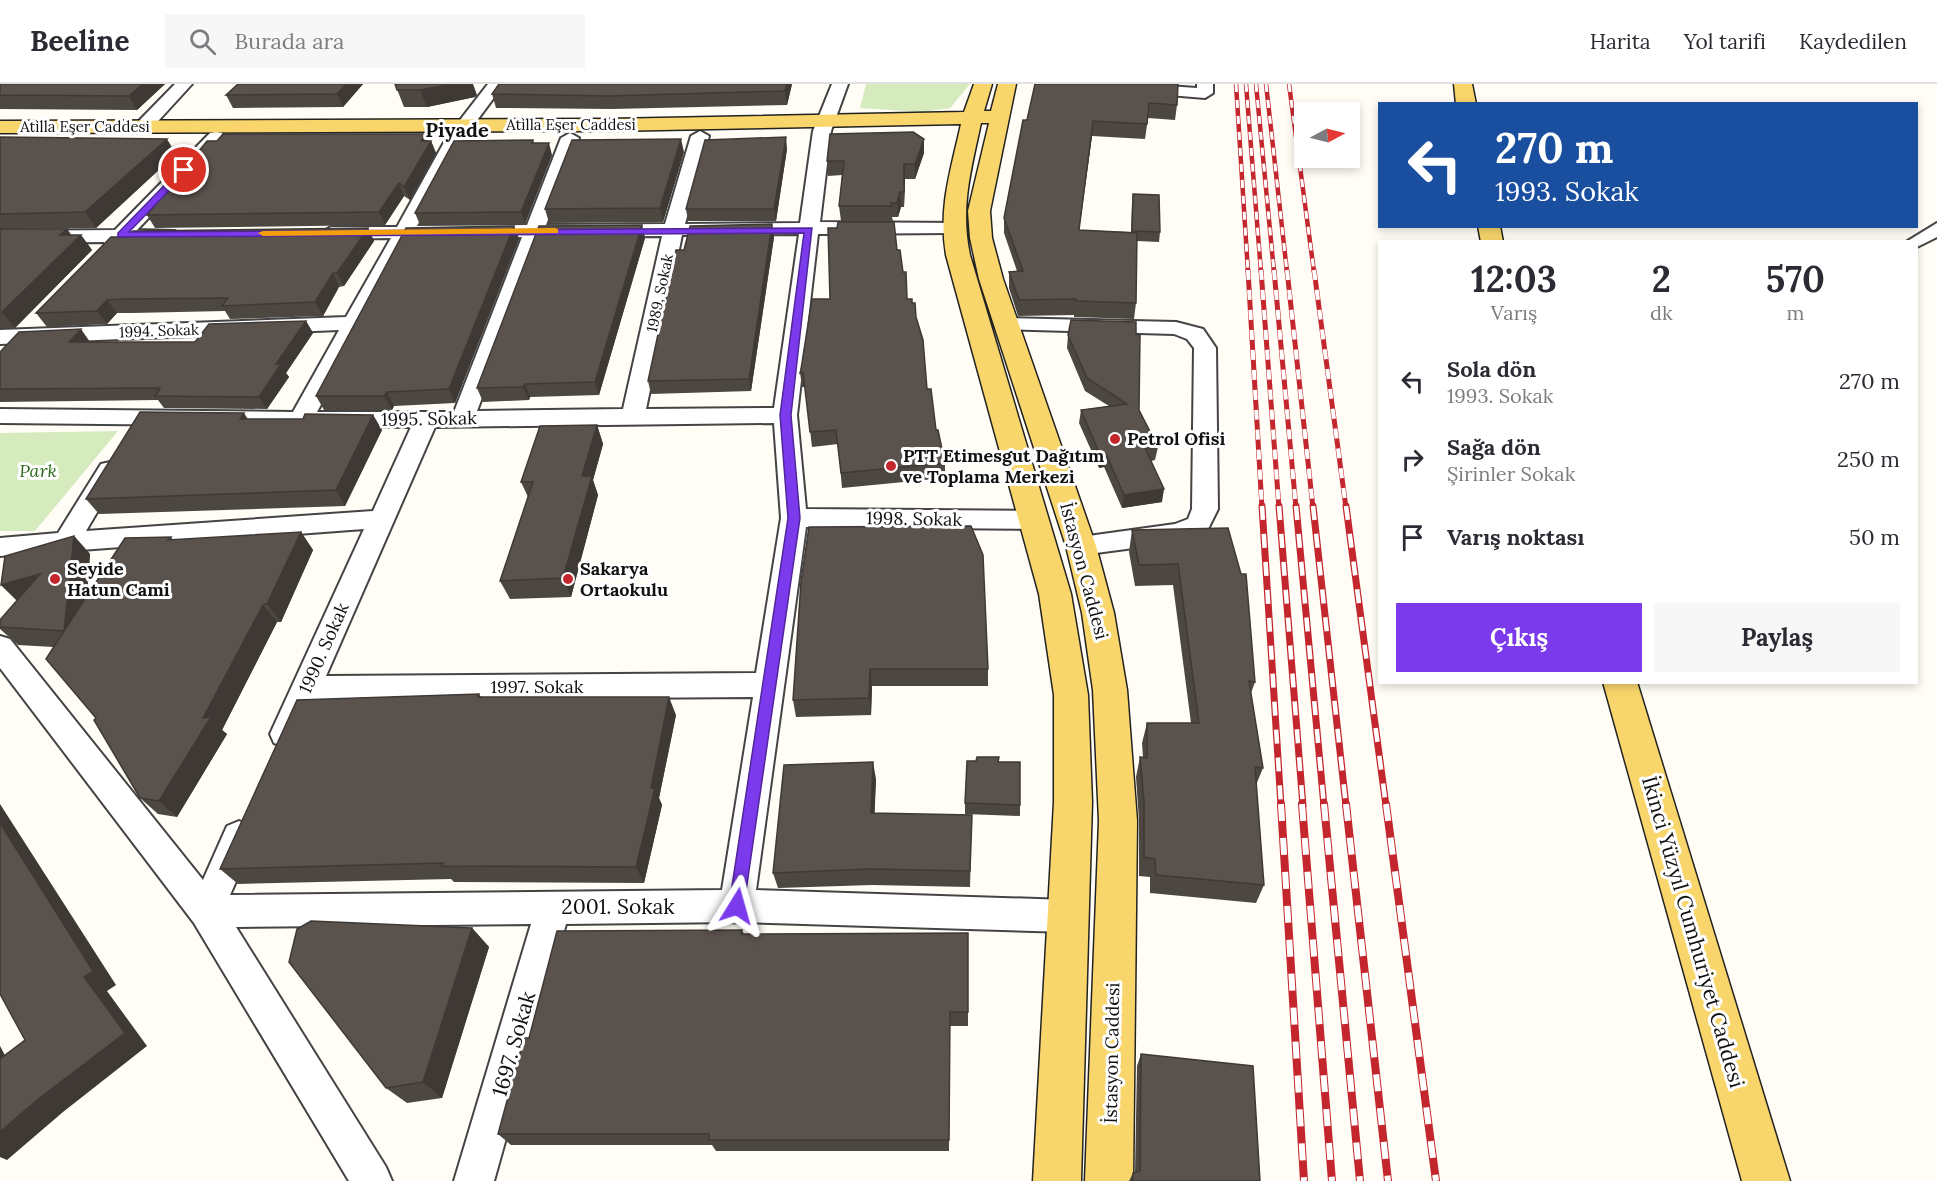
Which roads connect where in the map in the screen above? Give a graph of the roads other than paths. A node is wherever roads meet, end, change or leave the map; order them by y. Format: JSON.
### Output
{"nodes":[{"id":1,"x":184,"y":84,"type":"edge"},
{"id":2,"x":496,"y":84,"type":"edge"},
{"id":3,"x":840,"y":84,"type":"edge"},
{"id":4,"x":983,"y":84,"type":"edge"},
{"id":5,"x":1007,"y":84,"type":"edge"},
{"id":6,"x":1204,"y":84,"type":"edge"},
{"id":7,"x":1463,"y":84,"type":"edge"},
{"id":8,"x":1125,"y":89,"type":"edge"},
{"id":9,"x":1466,"y":102,"type":"edge"},
{"id":10,"x":824,"y":126,"type":"junction"},
{"id":11,"x":0,"y":127,"type":"edge"},
{"id":12,"x":143,"y":127,"type":"junction"},
{"id":13,"x":980,"y":128,"type":"junction"},
{"id":14,"x":460,"y":131,"type":"junction"},
{"id":15,"x":700,"y":135,"type":"junction"},
{"id":16,"x":0,"y":137,"type":"edge"},
{"id":17,"x":216,"y":138,"type":"junction"},
{"id":18,"x":570,"y":138,"type":"junction"},
{"id":19,"x":953,"y":227,"type":"junction"},
{"id":20,"x":1937,"y":229,"type":"edge"},
{"id":21,"x":809,"y":230,"type":"junction"},
{"id":22,"x":534,"y":231,"type":"junction"},
{"id":23,"x":673,"y":231,"type":"junction"},
{"id":24,"x":404,"y":232,"type":"junction"},
{"id":25,"x":310,"y":233,"type":"edge"},
{"id":26,"x":192,"y":234,"type":"edge"},
{"id":27,"x":121,"y":235,"type":"junction"},
{"id":28,"x":0,"y":237,"type":"edge"},
{"id":29,"x":1918,"y":240,"type":"edge"},
{"id":30,"x":96,"y":261,"type":"edge"},
{"id":31,"x":39,"y":320,"type":"edge"},
{"id":32,"x":354,"y":323,"type":"junction"},
{"id":33,"x":1007,"y":324,"type":"junction"},
{"id":34,"x":22,"y":337,"type":"junction"},
{"id":35,"x":0,"y":338,"type":"edge"},
{"id":36,"x":0,"y":359,"type":"edge"},
{"id":37,"x":785,"y":415,"type":"junction"},
{"id":38,"x":0,"y":416,"type":"edge"},
{"id":39,"x":633,"y":417,"type":"junction"},
{"id":40,"x":463,"y":418,"type":"junction"},
{"id":41,"x":301,"y":419,"type":"junction"},
{"id":42,"x":427,"y":419,"type":"junction"},
{"id":43,"x":133,"y":433,"type":"junction"},
{"id":44,"x":794,"y":518,"type":"junction"},
{"id":45,"x":382,"y":519,"type":"junction"},
{"id":46,"x":1034,"y":520,"type":"junction"},
{"id":47,"x":66,"y":542,"type":"junction"},
{"id":48,"x":1081,"y":546,"type":"junction"},
{"id":49,"x":0,"y":547,"type":"edge"},
{"id":50,"x":4,"y":660,"type":"edge"},
{"id":51,"x":1621,"y":684,"type":"edge"},
{"id":52,"x":769,"y":685,"type":"junction"},
{"id":53,"x":306,"y":688,"type":"junction"},
{"id":54,"x":273,"y":762,"type":"edge"},
{"id":55,"x":249,"y":815,"type":"edge"},
{"id":56,"x":737,"y":906,"type":"junction"},
{"id":57,"x":553,"y":908,"type":"junction"},
{"id":58,"x":206,"y":911,"type":"junction"},
{"id":59,"x":1067,"y":916,"type":"junction"},
{"id":60,"x":372,"y":1181,"type":"edge"},
{"id":61,"x":474,"y":1181,"type":"edge"},
{"id":62,"x":1057,"y":1181,"type":"edge"},
{"id":63,"x":1109,"y":1181,"type":"edge"},
{"id":64,"x":1766,"y":1181,"type":"edge"}],
"edges":[{"from":1,"to":12,"type":"street"},
{"from":2,"to":14,"type":"street"},
{"from":3,"to":10,"type":"street"},
{"from":4,"to":13,"type":"main road","name":"İstasyon Caddesi"},
{"from":5,"to":13,"type":"main road","name":"İstasyon Caddesi"},
{"from":6,"to":8,"type":"street"},
{"from":7,"to":9,"type":"main road"},
{"from":10,"to":13,"type":"main road","name":"Atilla Eşer Caddesi"},
{"from":10,"to":13,"type":"main road","name":"Atilla Eşer Caddesi"},
{"from":10,"to":14,"type":"main road","name":"Atilla Eşer Caddesi"},
{"from":10,"to":15,"type":"main road","name":"Atilla Eşer Caddesi"},
{"from":10,"to":21,"type":"street"},
{"from":11,"to":12,"type":"main road","name":"Atilla Eşer Caddesi"},
{"from":12,"to":14,"type":"main road","name":"Atilla Eşer Caddesi"},
{"from":13,"to":19,"type":"main road","name":"İstasyon Caddesi"},
{"from":13,"to":33,"type":"main road","name":"İstasyon Caddesi"},
{"from":14,"to":17,"type":"main road","name":"Atilla Eşer Caddesi"},
{"from":14,"to":18,"type":"main road","name":"Atilla Eşer Caddesi"},
{"from":14,"to":24,"type":"street"},
{"from":15,"to":18,"type":"main road","name":"Atilla Eşer Caddesi"},
{"from":15,"to":23,"type":"street","name":"1989. Sokak"},
{"from":16,"to":17,"type":"main road","name":"Atilla Eşer Caddesi"},
{"from":17,"to":27,"type":"street"},
{"from":18,"to":22,"type":"street"},
{"from":19,"to":21,"type":"street"},
{"from":19,"to":46,"type":"main road","name":"İstasyon Caddesi"},
{"from":20,"to":29,"type":"street"},
{"from":21,"to":23,"type":"street"},
{"from":21,"to":37,"type":"street"},
{"from":22,"to":23,"type":"street"},
{"from":22,"to":24,"type":"street"},
{"from":22,"to":40,"type":"street"},
{"from":23,"to":39,"type":"street","name":"1989. Sokak"},
{"from":24,"to":25,"type":"street"},
{"from":24,"to":32,"type":"street"},
{"from":26,"to":27,"type":"street"},
{"from":27,"to":28,"type":"street"},
{"from":27,"to":30,"type":"street"},
{"from":31,"to":34,"type":"street"},
{"from":32,"to":34,"type":"street","name":"1994. Sokak"},
{"from":32,"to":41,"type":"street"},
{"from":33,"to":48,"type":"main road","name":"İstasyon Caddesi"},
{"from":33,"to":48,"type":"street"},
{"from":34,"to":35,"type":"street","name":"1994. Sokak"},
{"from":34,"to":36,"type":"street"},
{"from":37,"to":39,"type":"street","name":"1995. Sokak"},
{"from":37,"to":44,"type":"street"},
{"from":38,"to":43,"type":"street","name":"1995. Sokak"},
{"from":39,"to":40,"type":"street","name":"1995. Sokak"},
{"from":40,"to":42,"type":"street","name":"1995. Sokak"},
{"from":41,"to":42,"type":"street","name":"1995. Sokak"},
{"from":41,"to":43,"type":"street","name":"1995. Sokak"},
{"from":42,"to":45,"type":"street","name":"1990. Sokak"},
{"from":43,"to":47,"type":"street"},
{"from":44,"to":46,"type":"street","name":"1998. Sokak"},
{"from":44,"to":52,"type":"street"},
{"from":45,"to":47,"type":"street"},
{"from":45,"to":53,"type":"street","name":"1990. Sokak"},
{"from":46,"to":59,"type":"main road","name":"İstasyon Caddesi"},
{"from":47,"to":49,"type":"street"},
{"from":48,"to":63,"type":"main road","name":"İstasyon Caddesi"},
{"from":50,"to":58,"type":"street"},
{"from":51,"to":64,"type":"main road","name":"İkinci Yüzyıl Cumhuriyet Caddesi"},
{"from":52,"to":53,"type":"street","name":"1997. Sokak"},
{"from":52,"to":56,"type":"street"},
{"from":53,"to":54,"type":"street","name":"1990. Sokak"},
{"from":55,"to":58,"type":"street"},
{"from":56,"to":57,"type":"street","name":"2001. Sokak"},
{"from":56,"to":59,"type":"street","name":"2001. Sokak"},
{"from":57,"to":58,"type":"street","name":"2001. Sokak"},
{"from":57,"to":61,"type":"street","name":"1697. Sokak"},
{"from":58,"to":60,"type":"street"},
{"from":59,"to":62,"type":"main road","name":"İstasyon Caddesi"}]}
